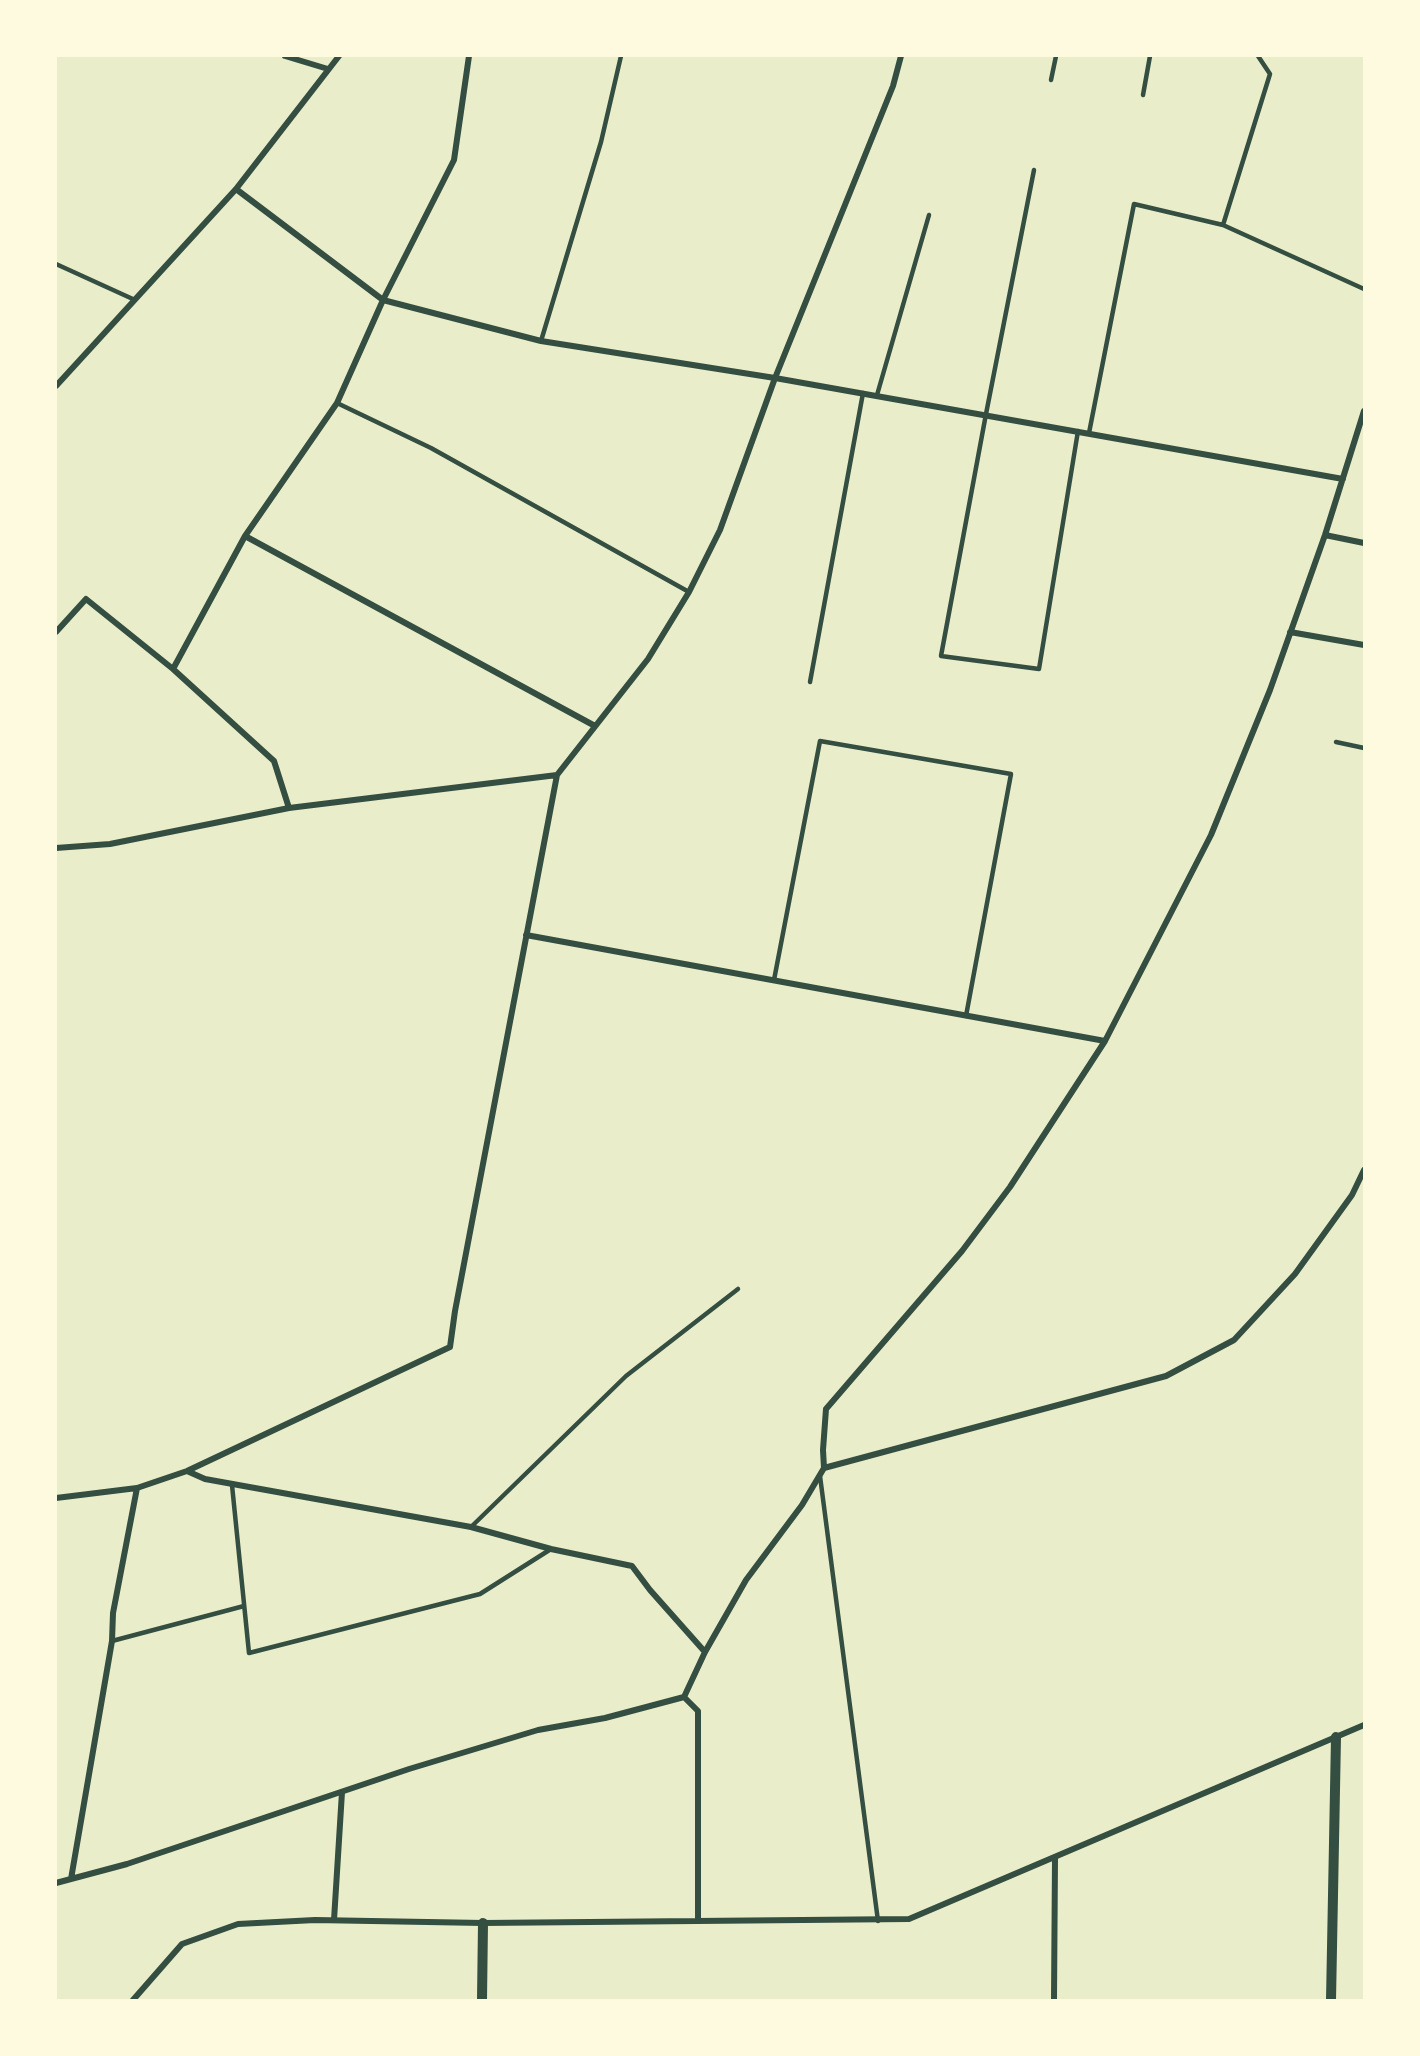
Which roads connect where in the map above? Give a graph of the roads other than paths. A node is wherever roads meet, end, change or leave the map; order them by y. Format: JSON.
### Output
{"nodes":[{"id":1,"x":285,"y":56,"type":"edge"},
{"id":2,"x":339,"y":56,"type":"edge"},
{"id":3,"x":469,"y":56,"type":"edge"},
{"id":4,"x":621,"y":56,"type":"edge"},
{"id":5,"x":901,"y":56,"type":"edge"},
{"id":6,"x":1056,"y":56,"type":"edge"},
{"id":7,"x":1150,"y":56,"type":"edge"},
{"id":8,"x":1258,"y":56,"type":"edge"},
{"id":9,"x":328,"y":69,"type":"junction"},
{"id":10,"x":1051,"y":80,"type":"dead end"},
{"id":11,"x":1143,"y":95,"type":"dead end"},
{"id":12,"x":1034,"y":170,"type":"dead end"},
{"id":13,"x":236,"y":189,"type":"junction"},
{"id":14,"x":929,"y":215,"type":"dead end"},
{"id":15,"x":1223,"y":225,"type":"junction"},
{"id":16,"x":56,"y":264,"type":"edge"},
{"id":17,"x":1365,"y":289,"type":"edge"},
{"id":18,"x":135,"y":300,"type":"junction"},
{"id":19,"x":383,"y":300,"type":"junction"},
{"id":20,"x":541,"y":341,"type":"junction"},
{"id":21,"x":775,"y":378,"type":"junction"},
{"id":22,"x":56,"y":386,"type":"edge"},
{"id":23,"x":863,"y":393,"type":"junction"},
{"id":24,"x":877,"y":395,"type":"junction"},
{"id":25,"x":338,"y":403,"type":"junction"},
{"id":26,"x":1365,"y":411,"type":"edge"},
{"id":27,"x":986,"y":414,"type":"junction"},
{"id":28,"x":1078,"y":431,"type":"junction"},
{"id":29,"x":1089,"y":433,"type":"junction"},
{"id":30,"x":1343,"y":479,"type":"junction"},
{"id":31,"x":1325,"y":535,"type":"junction"},
{"id":32,"x":245,"y":536,"type":"junction"},
{"id":33,"x":1365,"y":543,"type":"edge"},
{"id":34,"x":689,"y":592,"type":"junction"},
{"id":35,"x":56,"y":632,"type":"edge"},
{"id":36,"x":1290,"y":632,"type":"junction"},
{"id":37,"x":1365,"y":645,"type":"edge"},
{"id":38,"x":172,"y":669,"type":"junction"},
{"id":39,"x":810,"y":682,"type":"dead end"},
{"id":40,"x":595,"y":726,"type":"junction"},
{"id":41,"x":1336,"y":742,"type":"dead end"},
{"id":42,"x":1365,"y":748,"type":"edge"},
{"id":43,"x":557,"y":774,"type":"junction"},
{"id":44,"x":289,"y":808,"type":"junction"},
{"id":45,"x":56,"y":848,"type":"edge"},
{"id":46,"x":526,"y":935,"type":"junction"},
{"id":47,"x":774,"y":980,"type":"junction"},
{"id":48,"x":966,"y":1016,"type":"junction"},
{"id":49,"x":1105,"y":1041,"type":"junction"},
{"id":50,"x":1365,"y":1170,"type":"edge"},
{"id":51,"x":738,"y":1289,"type":"dead end"},
{"id":52,"x":825,"y":1467,"type":"junction"},
{"id":53,"x":187,"y":1471,"type":"junction"},
{"id":54,"x":820,"y":1476,"type":"junction"},
{"id":55,"x":232,"y":1485,"type":"junction"},
{"id":56,"x":137,"y":1488,"type":"junction"},
{"id":57,"x":56,"y":1498,"type":"edge"},
{"id":58,"x":471,"y":1527,"type":"junction"},
{"id":59,"x":551,"y":1549,"type":"junction"},
{"id":60,"x":244,"y":1606,"type":"junction"},
{"id":61,"x":112,"y":1641,"type":"junction"},
{"id":62,"x":705,"y":1652,"type":"junction"},
{"id":63,"x":684,"y":1696,"type":"junction"},
{"id":64,"x":1365,"y":1725,"type":"edge"},
{"id":65,"x":1336,"y":1737,"type":"junction"},
{"id":66,"x":342,"y":1791,"type":"junction"},
{"id":67,"x":1055,"y":1858,"type":"junction"},
{"id":68,"x":71,"y":1879,"type":"junction"},
{"id":69,"x":56,"y":1883,"type":"edge"},
{"id":70,"x":334,"y":1920,"type":"junction"},
{"id":71,"x":698,"y":1921,"type":"junction"},
{"id":72,"x":878,"y":1921,"type":"junction"},
{"id":73,"x":483,"y":1923,"type":"junction"},
{"id":74,"x":133,"y":2001,"type":"edge"},
{"id":75,"x":482,"y":2001,"type":"edge"},
{"id":76,"x":1054,"y":2001,"type":"edge"},
{"id":77,"x":1331,"y":2001,"type":"edge"}],
"edges":[{"from":1,"to":9,"type":"street"},
{"from":2,"to":9,"type":"street"},
{"from":3,"to":19,"type":"street"},
{"from":4,"to":20,"type":"lane"},
{"from":5,"to":21,"type":"street"},
{"from":6,"to":10,"type":"lane"},
{"from":7,"to":11,"type":"lane"},
{"from":8,"to":15,"type":"lane"},
{"from":9,"to":13,"type":"street"},
{"from":12,"to":27,"type":"lane"},
{"from":13,"to":18,"type":"street"},
{"from":13,"to":19,"type":"street"},
{"from":14,"to":24,"type":"lane"},
{"from":15,"to":17,"type":"lane"},
{"from":15,"to":29,"type":"lane"},
{"from":16,"to":18,"type":"lane"},
{"from":18,"to":22,"type":"street"},
{"from":19,"to":20,"type":"street"},
{"from":19,"to":25,"type":"street"},
{"from":20,"to":21,"type":"street"},
{"from":21,"to":23,"type":"street"},
{"from":21,"to":34,"type":"street"},
{"from":23,"to":24,"type":"street"},
{"from":23,"to":39,"type":"lane"},
{"from":24,"to":27,"type":"street"},
{"from":25,"to":32,"type":"street"},
{"from":25,"to":34,"type":"lane"},
{"from":26,"to":30,"type":"street"},
{"from":27,"to":28,"type":"street"},
{"from":27,"to":28,"type":"lane"},
{"from":28,"to":29,"type":"street"},
{"from":29,"to":30,"type":"street"},
{"from":30,"to":31,"type":"street"},
{"from":31,"to":33,"type":"street"},
{"from":31,"to":36,"type":"street"},
{"from":32,"to":38,"type":"street"},
{"from":32,"to":40,"type":"street"},
{"from":34,"to":40,"type":"street"},
{"from":35,"to":38,"type":"street"},
{"from":36,"to":37,"type":"street"},
{"from":36,"to":49,"type":"street"},
{"from":38,"to":44,"type":"street"},
{"from":40,"to":43,"type":"street"},
{"from":41,"to":42,"type":"lane"},
{"from":43,"to":44,"type":"street"},
{"from":43,"to":46,"type":"street"},
{"from":44,"to":45,"type":"street"},
{"from":46,"to":47,"type":"street"},
{"from":46,"to":53,"type":"street"},
{"from":47,"to":48,"type":"street"},
{"from":47,"to":48,"type":"lane"},
{"from":48,"to":49,"type":"street"},
{"from":49,"to":52,"type":"street"},
{"from":50,"to":52,"type":"street"},
{"from":51,"to":58,"type":"lane"},
{"from":52,"to":54,"type":"street"},
{"from":53,"to":55,"type":"street"},
{"from":53,"to":56,"type":"street"},
{"from":54,"to":62,"type":"street"},
{"from":54,"to":72,"type":"lane"},
{"from":55,"to":58,"type":"street"},
{"from":55,"to":60,"type":"lane"},
{"from":56,"to":57,"type":"street"},
{"from":56,"to":61,"type":"street"},
{"from":58,"to":59,"type":"street"},
{"from":59,"to":60,"type":"lane"},
{"from":59,"to":62,"type":"street"},
{"from":60,"to":61,"type":"lane"},
{"from":61,"to":68,"type":"street"},
{"from":62,"to":63,"type":"street"},
{"from":63,"to":66,"type":"street"},
{"from":63,"to":71,"type":"street"},
{"from":64,"to":65,"type":"street"},
{"from":65,"to":67,"type":"street"},
{"from":65,"to":77,"type":"street"},
{"from":66,"to":68,"type":"street"},
{"from":66,"to":70,"type":"street"},
{"from":67,"to":72,"type":"street"},
{"from":67,"to":76,"type":"street"},
{"from":68,"to":69,"type":"street"},
{"from":70,"to":73,"type":"street"},
{"from":70,"to":74,"type":"street"},
{"from":71,"to":72,"type":"street"},
{"from":71,"to":73,"type":"street"},
{"from":73,"to":75,"type":"street"}]}
